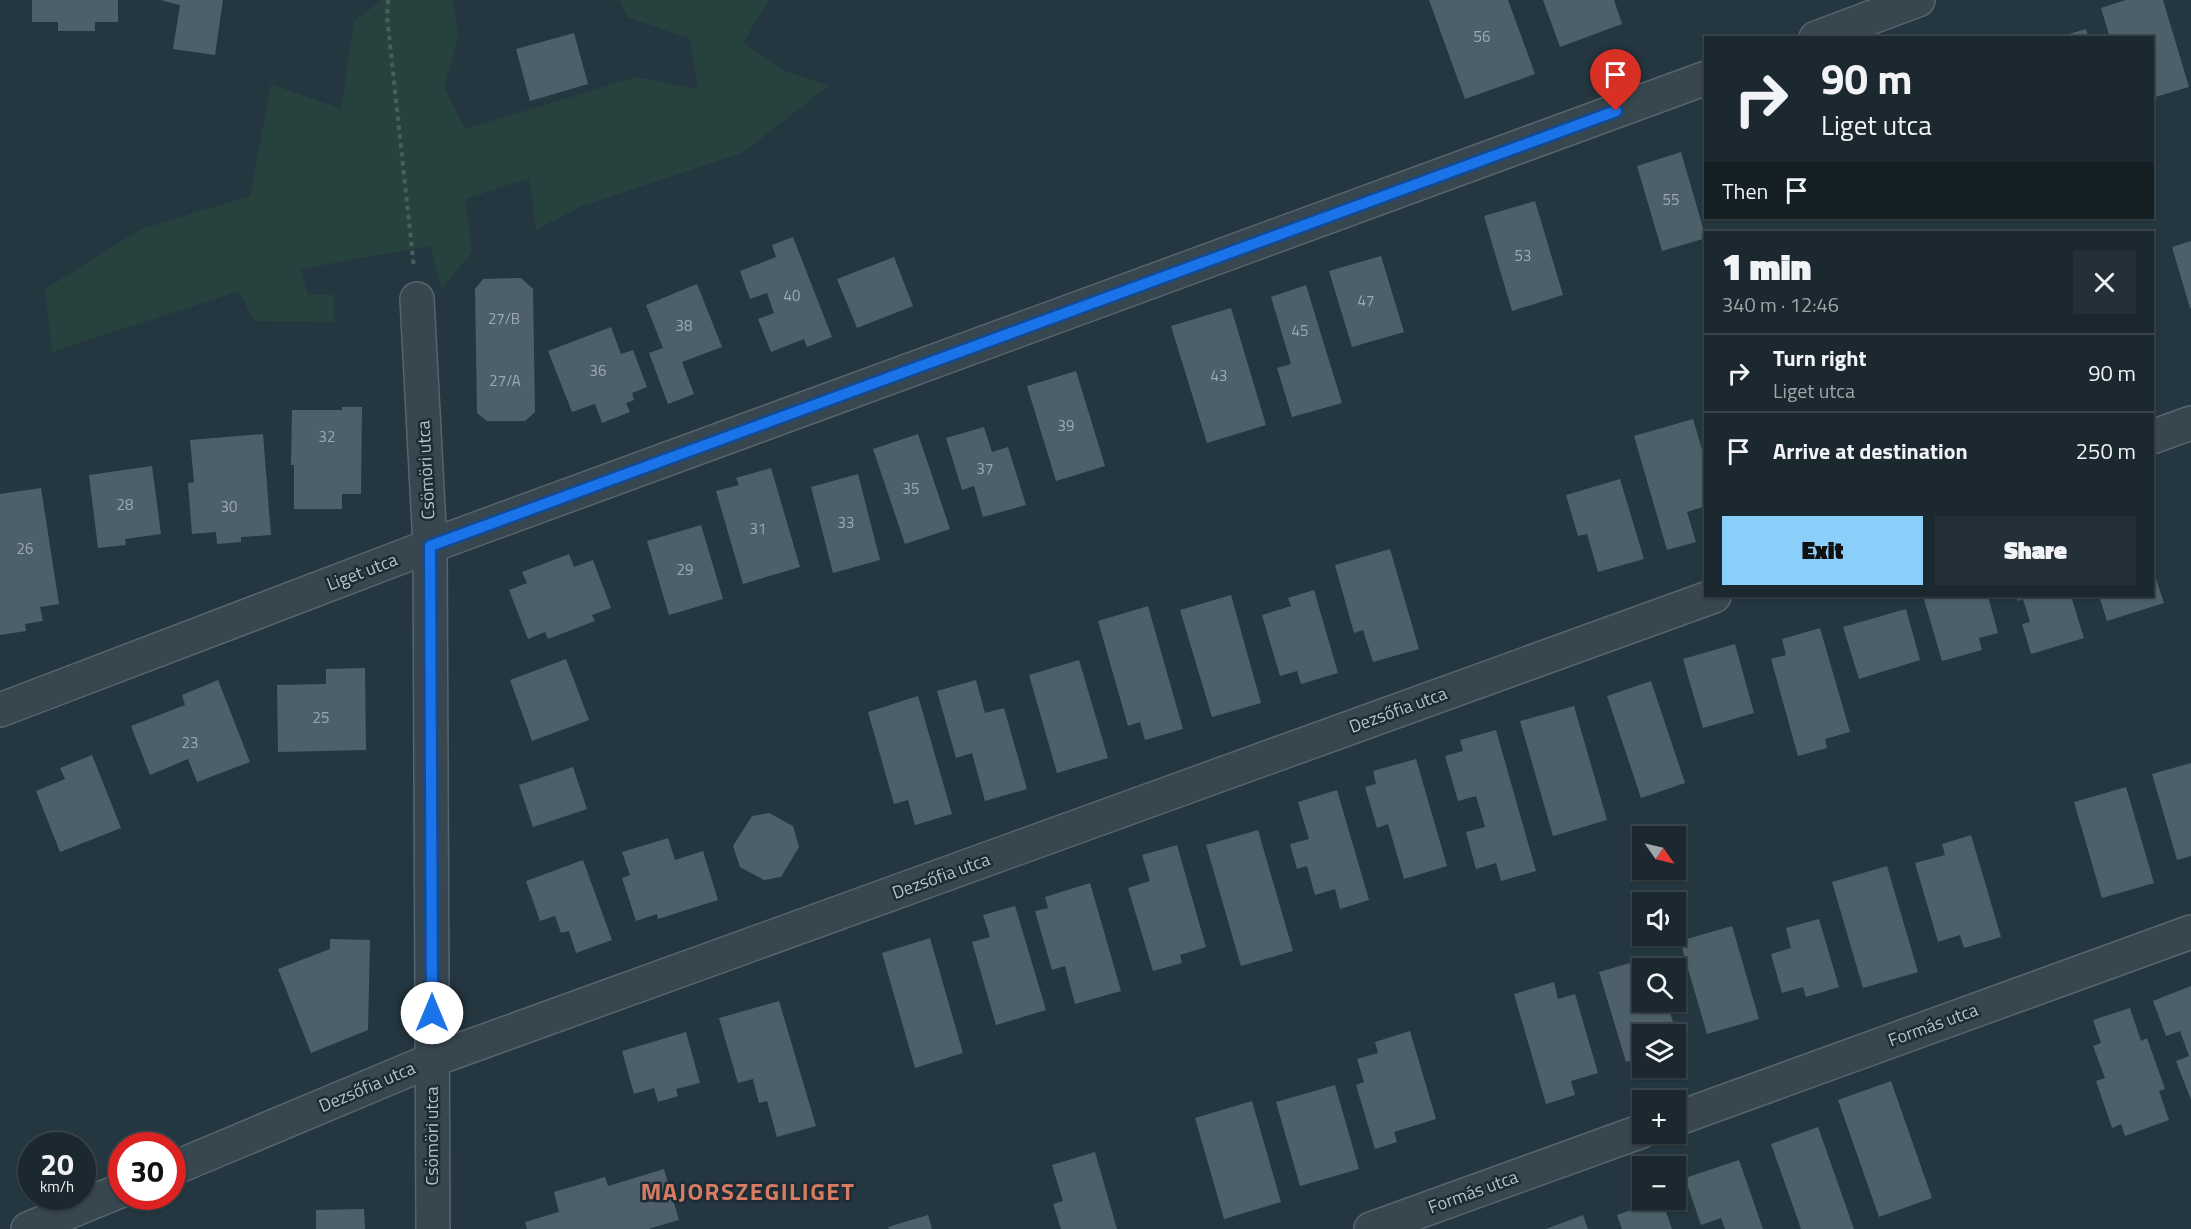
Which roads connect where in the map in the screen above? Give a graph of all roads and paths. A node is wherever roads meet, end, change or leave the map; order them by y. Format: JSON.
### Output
{"nodes":[{"id":1,"x":388,"y":0,"type":"edge"},
{"id":2,"x":1918,"y":0,"type":"edge"},
{"id":3,"x":1821,"y":36,"type":"edge"},
{"id":4,"x":1704,"y":79,"type":"edge"},
{"id":5,"x":417,"y":298,"type":"joint"},
{"id":6,"x":2191,"y":423,"type":"edge"},
{"id":7,"x":2154,"y":436,"type":"edge"},
{"id":8,"x":430,"y":546,"type":"junction"},
{"id":9,"x":1711,"y":597,"type":"edge"},
{"id":10,"x":0,"y":710,"type":"edge"},
{"id":11,"x":2191,"y":932,"type":"edge"},
{"id":12,"x":432,"y":1060,"type":"junction"},
{"id":13,"x":1686,"y":1115,"type":"edge"},
{"id":14,"x":1632,"y":1135,"type":"edge"},
{"id":15,"x":186,"y":1163,"type":"edge"},
{"id":16,"x":108,"y":1196,"type":"edge"},
{"id":17,"x":28,"y":1229,"type":"edge"},
{"id":18,"x":433,"y":1229,"type":"edge"},
{"id":19,"x":1371,"y":1229,"type":"edge"}],
"edges":[{"from":1,"to":5,"type":"path"},
{"from":2,"to":3,"type":"street"},
{"from":4,"to":8,"type":"street","name":"Liget utca"},
{"from":5,"to":8,"type":"street","name":"Csömöri utca"},
{"from":6,"to":7,"type":"street"},
{"from":8,"to":10,"type":"street","name":"Liget utca"},
{"from":8,"to":12,"type":"street","name":"Csömöri utca"},
{"from":9,"to":12,"type":"street","name":"Dezsőfia utca"},
{"from":11,"to":13,"type":"street","name":"Formás utca"},
{"from":12,"to":15,"type":"street","name":"Dezsőfia utca"},
{"from":12,"to":18,"type":"street","name":"Csömöri utca"},
{"from":14,"to":19,"type":"street","name":"Formás utca"},
{"from":16,"to":17,"type":"street"}]}
